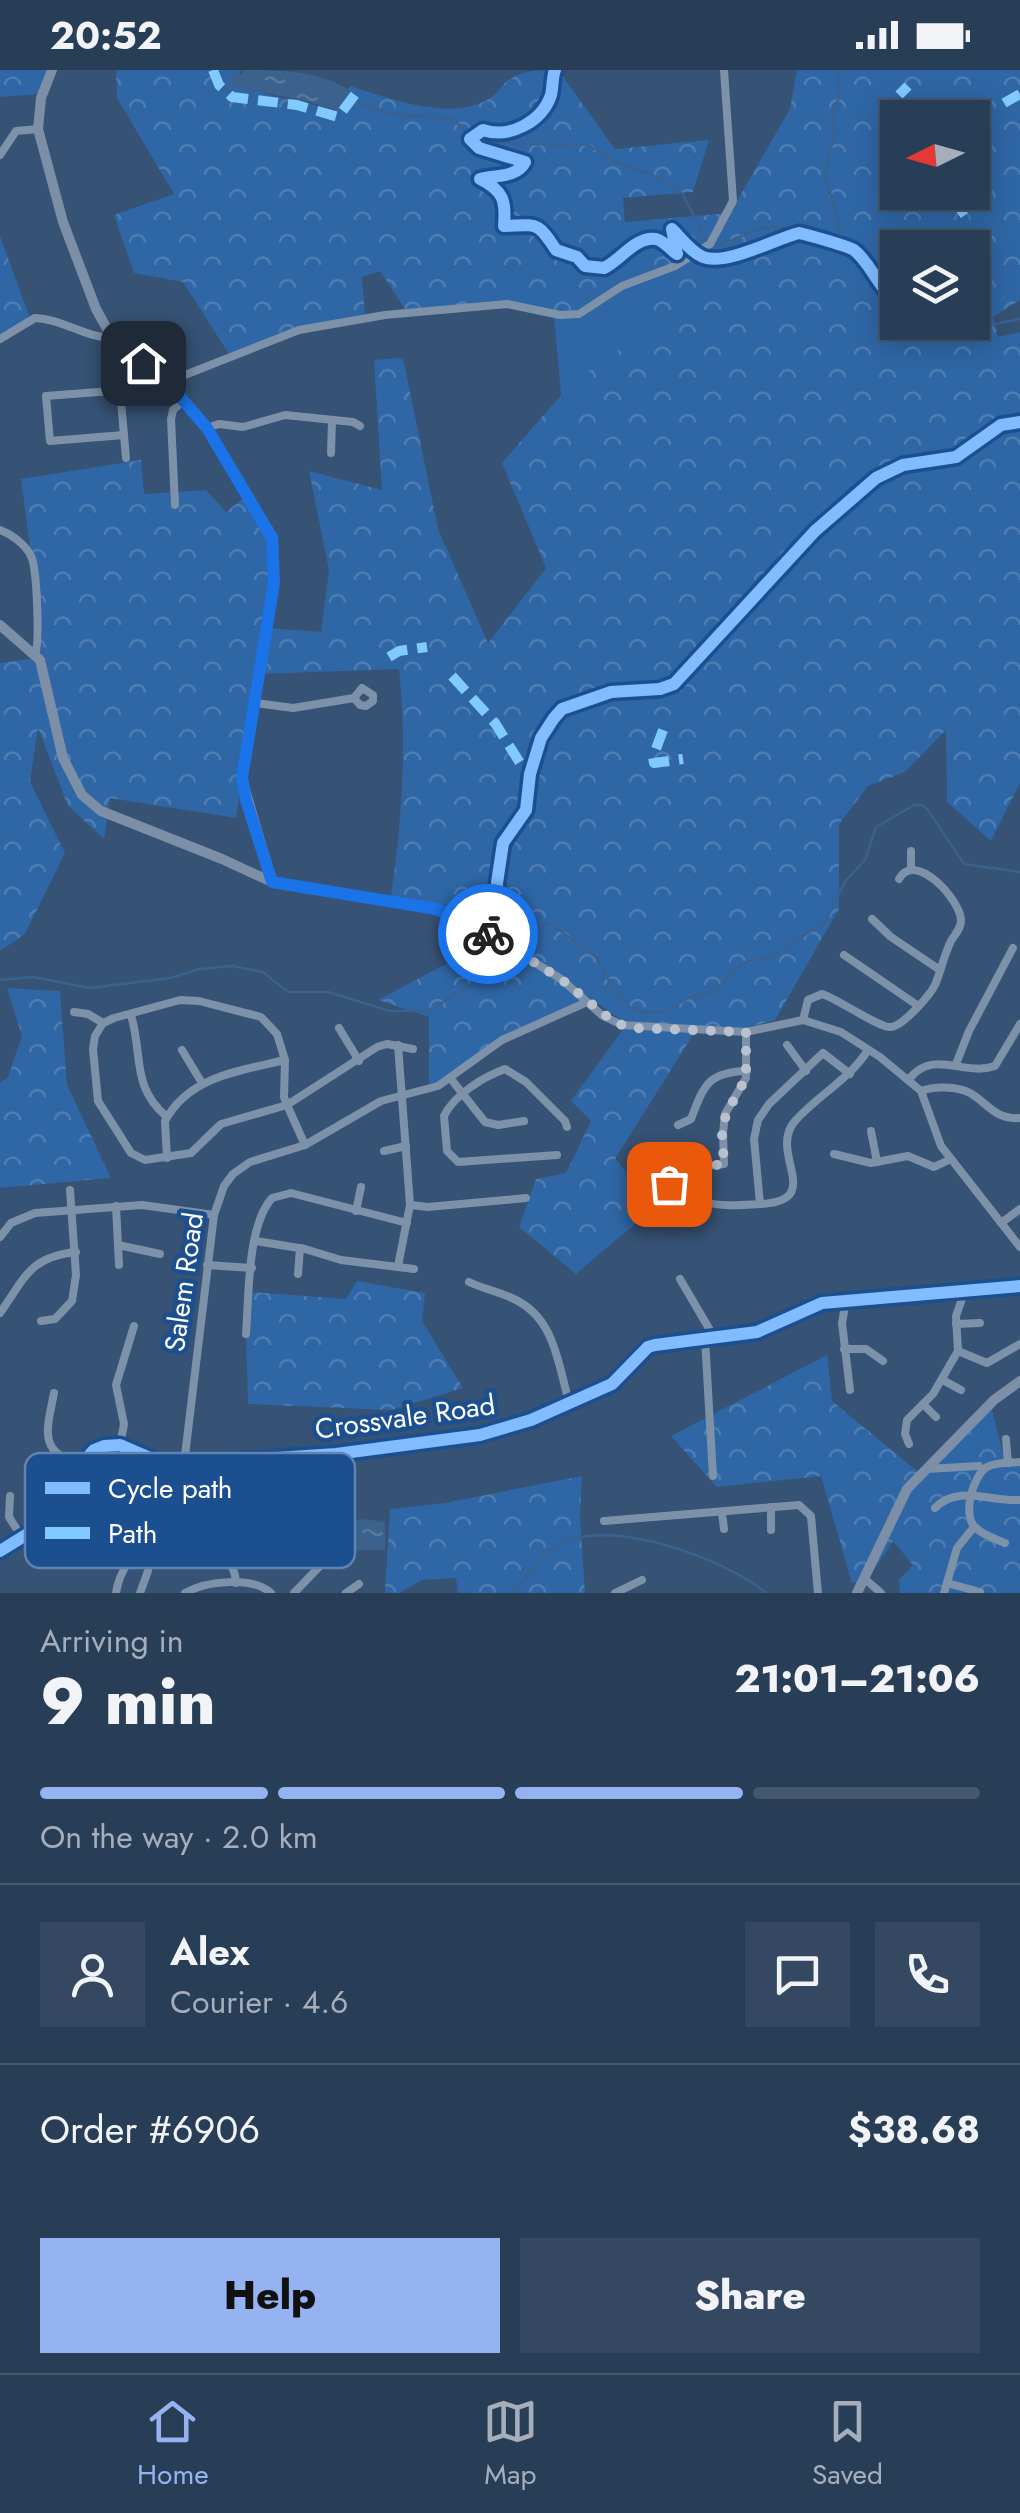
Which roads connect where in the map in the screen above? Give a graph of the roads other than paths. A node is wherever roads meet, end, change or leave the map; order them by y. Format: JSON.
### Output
{"nodes":[{"id":1,"x":52,"y":70,"type":"edge"},
{"id":2,"x":724,"y":70,"type":"edge"},
{"id":3,"x":38,"y":128,"type":"junction"},
{"id":4,"x":0,"y":155,"type":"edge"},
{"id":5,"x":112,"y":338,"type":"junction"},
{"id":6,"x":0,"y":339,"type":"edge"},
{"id":7,"x":167,"y":382,"type":"junction"},
{"id":8,"x":120,"y":390,"type":"junction"},
{"id":9,"x":184,"y":400,"type":"junction"},
{"id":10,"x":332,"y":420,"type":"junction"},
{"id":11,"x":360,"y":426,"type":"dead end"},
{"id":12,"x":207,"y":428,"type":"junction"},
{"id":13,"x":124,"y":435,"type":"junction"},
{"id":14,"x":331,"y":453,"type":"dead end"},
{"id":15,"x":126,"y":458,"type":"dead end"},
{"id":16,"x":175,"y":505,"type":"dead end"},
{"id":17,"x":0,"y":530,"type":"edge"},
{"id":18,"x":0,"y":624,"type":"edge"},
{"id":19,"x":36,"y":654,"type":"junction"},
{"id":20,"x":354,"y":698,"type":"dead end"},
{"id":21,"x":256,"y":703,"type":"junction"},
{"id":22,"x":911,"y":851,"type":"dead end"},
{"id":23,"x":911,"y":868,"type":"junction"},
{"id":24,"x":898,"y":879,"type":"dead end"},
{"id":25,"x":272,"y":882,"type":"junction"},
{"id":26,"x":944,"y":891,"type":"junction"},
{"id":27,"x":935,"y":900,"type":"dead end"},
{"id":28,"x":872,"y":919,"type":"dead end"},
{"id":29,"x":511,"y":948,"type":"joint"},
{"id":30,"x":1013,"y":948,"type":"dead end"},
{"id":31,"x":844,"y":955,"type":"dead end"},
{"id":32,"x":940,"y":970,"type":"junction"},
{"id":33,"x":587,"y":1002,"type":"junction"},
{"id":34,"x":917,"y":1005,"type":"junction"},
{"id":35,"x":74,"y":1012,"type":"dead end"},
{"id":36,"x":131,"y":1015,"type":"junction"},
{"id":37,"x":803,"y":1020,"type":"junction"},
{"id":38,"x":103,"y":1023,"type":"junction"},
{"id":39,"x":1020,"y":1024,"type":"edge"},
{"id":40,"x":339,"y":1028,"type":"dead end"},
{"id":41,"x":746,"y":1032,"type":"junction"},
{"id":42,"x":398,"y":1045,"type":"junction"},
{"id":43,"x":786,"y":1045,"type":"dead end"},
{"id":44,"x":412,"y":1049,"type":"dead end"},
{"id":45,"x":182,"y":1050,"type":"dead end"},
{"id":46,"x":868,"y":1050,"type":"junction"},
{"id":47,"x":285,"y":1060,"type":"junction"},
{"id":48,"x":359,"y":1061,"type":"junction"},
{"id":49,"x":956,"y":1064,"type":"junction"},
{"id":50,"x":747,"y":1071,"type":"junction"},
{"id":51,"x":806,"y":1071,"type":"junction"},
{"id":52,"x":850,"y":1074,"type":"junction"},
{"id":53,"x":451,"y":1079,"type":"junction"},
{"id":54,"x":909,"y":1079,"type":"junction"},
{"id":55,"x":202,"y":1083,"type":"junction"},
{"id":56,"x":920,"y":1090,"type":"junction"},
{"id":57,"x":464,"y":1094,"type":"junction"},
{"id":58,"x":402,"y":1095,"type":"junction"},
{"id":59,"x":287,"y":1105,"type":"junction"},
{"id":60,"x":167,"y":1117,"type":"junction"},
{"id":61,"x":1020,"y":1118,"type":"edge"},
{"id":62,"x":524,"y":1120,"type":"dead end"},
{"id":63,"x":678,"y":1125,"type":"dead end"},
{"id":64,"x":567,"y":1127,"type":"dead end"},
{"id":65,"x":871,"y":1131,"type":"dead end"},
{"id":66,"x":907,"y":1141,"type":"dead end"},
{"id":67,"x":304,"y":1145,"type":"junction"},
{"id":68,"x":406,"y":1146,"type":"junction"},
{"id":69,"x":384,"y":1151,"type":"dead end"},
{"id":70,"x":834,"y":1154,"type":"dead end"},
{"id":71,"x":558,"y":1155,"type":"dead end"},
{"id":72,"x":908,"y":1156,"type":"junction"},
{"id":73,"x":167,"y":1158,"type":"junction"},
{"id":74,"x":951,"y":1159,"type":"junction"},
{"id":75,"x":877,"y":1162,"type":"junction"},
{"id":76,"x":648,"y":1172,"type":"dead end"},
{"id":77,"x":361,"y":1187,"type":"dead end"},
{"id":78,"x":70,"y":1190,"type":"dead end"},
{"id":79,"x":526,"y":1198,"type":"dead end"},
{"id":80,"x":704,"y":1202,"type":"dead end"},
{"id":81,"x":760,"y":1204,"type":"junction"},
{"id":82,"x":410,"y":1205,"type":"junction"},
{"id":83,"x":116,"y":1206,"type":"junction"},
{"id":84,"x":1020,"y":1209,"type":"edge"},
{"id":85,"x":73,"y":1210,"type":"junction"},
{"id":86,"x":356,"y":1211,"type":"junction"},
{"id":87,"x":214,"y":1215,"type":"junction"},
{"id":88,"x":407,"y":1223,"type":"junction"},
{"id":89,"x":1001,"y":1223,"type":"junction"},
{"id":90,"x":0,"y":1237,"type":"edge"},
{"id":91,"x":256,"y":1241,"type":"junction"},
{"id":92,"x":118,"y":1245,"type":"junction"},
{"id":93,"x":1020,"y":1247,"type":"edge"},
{"id":94,"x":300,"y":1248,"type":"junction"},
{"id":95,"x":76,"y":1252,"type":"junction"},
{"id":96,"x":160,"y":1254,"type":"dead end"},
{"id":97,"x":119,"y":1264,"type":"dead end"},
{"id":98,"x":207,"y":1265,"type":"junction"},
{"id":99,"x":398,"y":1266,"type":"junction"},
{"id":100,"x":252,"y":1268,"type":"junction"},
{"id":101,"x":414,"y":1268,"type":"dead end"},
{"id":102,"x":298,"y":1274,"type":"dead end"},
{"id":103,"x":680,"y":1279,"type":"dead end"},
{"id":104,"x":469,"y":1282,"type":"dead end"},
{"id":105,"x":1020,"y":1286,"type":"edge"},
{"id":106,"x":965,"y":1290,"type":"junction"},
{"id":107,"x":846,"y":1301,"type":"junction"},
{"id":108,"x":0,"y":1314,"type":"edge"},
{"id":109,"x":42,"y":1321,"type":"dead end"},
{"id":110,"x":980,"y":1322,"type":"dead end"},
{"id":111,"x":956,"y":1324,"type":"junction"},
{"id":112,"x":134,"y":1326,"type":"dead end"},
{"id":113,"x":246,"y":1334,"type":"dead end"},
{"id":114,"x":710,"y":1338,"type":"junction"},
{"id":115,"x":1020,"y":1344,"type":"edge"},
{"id":116,"x":844,"y":1349,"type":"junction"},
{"id":117,"x":958,"y":1351,"type":"junction"},
{"id":118,"x":883,"y":1361,"type":"dead end"},
{"id":119,"x":943,"y":1380,"type":"junction"},
{"id":120,"x":1020,"y":1381,"type":"edge"},
{"id":121,"x":850,"y":1390,"type":"dead end"},
{"id":122,"x":961,"y":1390,"type":"dead end"},
{"id":123,"x":54,"y":1393,"type":"dead end"},
{"id":124,"x":568,"y":1402,"type":"junction"},
{"id":125,"x":923,"y":1404,"type":"junction"},
{"id":126,"x":936,"y":1417,"type":"dead end"},
{"id":127,"x":1006,"y":1438,"type":"dead end"},
{"id":128,"x":909,"y":1444,"type":"dead end"},
{"id":129,"x":120,"y":1445,"type":"junction"},
{"id":130,"x":58,"y":1453,"type":"edge"},
{"id":131,"x":91,"y":1453,"type":"edge"},
{"id":132,"x":139,"y":1453,"type":"edge"},
{"id":133,"x":186,"y":1453,"type":"edge"},
{"id":134,"x":337,"y":1453,"type":"edge"},
{"id":135,"x":1020,"y":1462,"type":"edge"},
{"id":136,"x":1008,"y":1463,"type":"junction"},
{"id":137,"x":979,"y":1466,"type":"dead end"},
{"id":138,"x":926,"y":1470,"type":"junction"},
{"id":139,"x":713,"y":1476,"type":"dead end"},
{"id":140,"x":10,"y":1496,"type":"dead end"},
{"id":141,"x":972,"y":1496,"type":"junction"},
{"id":142,"x":1020,"y":1500,"type":"edge"},
{"id":143,"x":771,"y":1507,"type":"junction"},
{"id":144,"x":935,"y":1508,"type":"dead end"},
{"id":145,"x":722,"y":1513,"type":"junction"},
{"id":146,"x":604,"y":1521,"type":"dead end"},
{"id":147,"x":974,"y":1527,"type":"junction"},
{"id":148,"x":724,"y":1529,"type":"dead end"},
{"id":149,"x":771,"y":1530,"type":"dead end"},
{"id":150,"x":25,"y":1534,"type":"edge"},
{"id":151,"x":21,"y":1536,"type":"junction"},
{"id":152,"x":1004,"y":1543,"type":"dead end"},
{"id":153,"x":0,"y":1551,"type":"edge"},
{"id":154,"x":125,"y":1568,"type":"edge"},
{"id":155,"x":233,"y":1568,"type":"edge"},
{"id":156,"x":319,"y":1568,"type":"edge"},
{"id":157,"x":148,"y":1571,"type":"dead end"},
{"id":158,"x":268,"y":1576,"type":"dead end"},
{"id":159,"x":865,"y":1579,"type":"junction"},
{"id":160,"x":642,"y":1580,"type":"dead end"},
{"id":161,"x":606,"y":1582,"type":"dead end"},
{"id":162,"x":236,"y":1583,"type":"junction"},
{"id":163,"x":947,"y":1583,"type":"junction"},
{"id":164,"x":359,"y":1584,"type":"dead end"},
{"id":165,"x":263,"y":1586,"type":"junction"},
{"id":166,"x":615,"y":1592,"type":"edge"},
{"id":167,"x":980,"y":1592,"type":"edge"},
{"id":168,"x":116,"y":1593,"type":"edge"},
{"id":169,"x":140,"y":1593,"type":"edge"},
{"id":170,"x":185,"y":1593,"type":"edge"},
{"id":171,"x":271,"y":1593,"type":"edge"},
{"id":172,"x":294,"y":1593,"type":"edge"},
{"id":173,"x":346,"y":1593,"type":"edge"},
{"id":174,"x":818,"y":1593,"type":"edge"},
{"id":175,"x":857,"y":1593,"type":"edge"},
{"id":176,"x":881,"y":1593,"type":"edge"},
{"id":177,"x":944,"y":1593,"type":"edge"}],
"edges":[{"from":1,"to":3,"type":"main road"},
{"from":2,"to":7,"type":"street"},
{"from":3,"to":4,"type":"street"},
{"from":3,"to":5,"type":"main road"},
{"from":5,"to":6,"type":"street"},
{"from":5,"to":7,"type":"main road"},
{"from":7,"to":8,"type":"street"},
{"from":7,"to":9,"type":"main road"},
{"from":8,"to":13,"type":"street"},
{"from":8,"to":13,"type":"street"},
{"from":9,"to":12,"type":"main road"},
{"from":9,"to":16,"type":"street"},
{"from":10,"to":11,"type":"street"},
{"from":10,"to":12,"type":"street"},
{"from":10,"to":14,"type":"street"},
{"from":12,"to":21,"type":"main road"},
{"from":13,"to":15,"type":"street"},
{"from":17,"to":19,"type":"street"},
{"from":18,"to":19,"type":"main road"},
{"from":19,"to":25,"type":"main road"},
{"from":20,"to":21,"type":"street"},
{"from":21,"to":25,"type":"main road"},
{"from":22,"to":23,"type":"street"},
{"from":23,"to":24,"type":"street"},
{"from":23,"to":26,"type":"street"},
{"from":25,"to":29,"type":"main road"},
{"from":26,"to":27,"type":"street"},
{"from":26,"to":32,"type":"street"},
{"from":28,"to":32,"type":"street"},
{"from":29,"to":33,"type":"street"},
{"from":30,"to":49,"type":"street"},
{"from":31,"to":34,"type":"street"},
{"from":32,"to":34,"type":"street"},
{"from":33,"to":41,"type":"street"},
{"from":33,"to":53,"type":"street","name":"Salem Road"},
{"from":34,"to":37,"type":"street"},
{"from":35,"to":38,"type":"street"},
{"from":36,"to":38,"type":"street"},
{"from":36,"to":47,"type":"street"},
{"from":36,"to":60,"type":"street"},
{"from":37,"to":41,"type":"street"},
{"from":37,"to":46,"type":"street"},
{"from":38,"to":73,"type":"street"},
{"from":39,"to":49,"type":"street"},
{"from":40,"to":48,"type":"street"},
{"from":41,"to":50,"type":"street"},
{"from":42,"to":44,"type":"street"},
{"from":42,"to":48,"type":"street"},
{"from":42,"to":58,"type":"street"},
{"from":43,"to":51,"type":"street"},
{"from":45,"to":55,"type":"street"},
{"from":46,"to":52,"type":"street"},
{"from":46,"to":54,"type":"street"},
{"from":47,"to":55,"type":"street"},
{"from":47,"to":59,"type":"street"},
{"from":48,"to":59,"type":"street"},
{"from":49,"to":54,"type":"street"},
{"from":50,"to":63,"type":"street"},
{"from":50,"to":76,"type":"street"},
{"from":51,"to":52,"type":"street"},
{"from":51,"to":81,"type":"street"},
{"from":52,"to":81,"type":"street"},
{"from":53,"to":57,"type":"street"},
{"from":53,"to":58,"type":"street","name":"Salem Road"},
{"from":54,"to":56,"type":"street"},
{"from":55,"to":60,"type":"street"},
{"from":56,"to":61,"type":"street"},
{"from":56,"to":74,"type":"street"},
{"from":57,"to":62,"type":"street"},
{"from":57,"to":64,"type":"street"},
{"from":57,"to":71,"type":"street"},
{"from":58,"to":67,"type":"street","name":"Salem Road"},
{"from":58,"to":68,"type":"street"},
{"from":59,"to":67,"type":"street"},
{"from":59,"to":73,"type":"street"},
{"from":60,"to":73,"type":"street"},
{"from":65,"to":75,"type":"street"},
{"from":66,"to":72,"type":"street"},
{"from":67,"to":87,"type":"street","name":"Salem Road"},
{"from":68,"to":69,"type":"street"},
{"from":68,"to":82,"type":"street"},
{"from":70,"to":75,"type":"street"},
{"from":72,"to":74,"type":"street"},
{"from":72,"to":75,"type":"street"},
{"from":74,"to":89,"type":"street"},
{"from":77,"to":86,"type":"street"},
{"from":78,"to":85,"type":"street"},
{"from":79,"to":82,"type":"street"},
{"from":80,"to":81,"type":"street"},
{"from":82,"to":88,"type":"street"},
{"from":83,"to":85,"type":"street"},
{"from":83,"to":87,"type":"street"},
{"from":83,"to":92,"type":"street"},
{"from":84,"to":89,"type":"street"},
{"from":85,"to":90,"type":"street"},
{"from":85,"to":95,"type":"street"},
{"from":86,"to":88,"type":"street"},
{"from":86,"to":91,"type":"street"},
{"from":87,"to":98,"type":"street","name":"Salem Road"},
{"from":88,"to":99,"type":"street"},
{"from":89,"to":93,"type":"street"},
{"from":91,"to":94,"type":"street"},
{"from":91,"to":100,"type":"street"},
{"from":92,"to":96,"type":"street"},
{"from":92,"to":97,"type":"street"},
{"from":94,"to":99,"type":"street"},
{"from":94,"to":102,"type":"street"},
{"from":95,"to":108,"type":"street"},
{"from":95,"to":109,"type":"street"},
{"from":98,"to":100,"type":"street"},
{"from":98,"to":133,"type":"street","name":"Salem Road"},
{"from":99,"to":101,"type":"street"},
{"from":100,"to":113,"type":"street"},
{"from":103,"to":114,"type":"street"},
{"from":104,"to":124,"type":"street"},
{"from":105,"to":106,"type":"street","name":"Crossvale Road"},
{"from":106,"to":107,"type":"street","name":"Crossvale Road"},
{"from":106,"to":111,"type":"street"},
{"from":107,"to":114,"type":"street","name":"Crossvale Road"},
{"from":107,"to":116,"type":"street"},
{"from":110,"to":111,"type":"street"},
{"from":111,"to":117,"type":"street"},
{"from":112,"to":129,"type":"street"},
{"from":114,"to":124,"type":"street","name":"Crossvale Road"},
{"from":114,"to":139,"type":"street"},
{"from":115,"to":117,"type":"street"},
{"from":116,"to":118,"type":"street"},
{"from":116,"to":121,"type":"street"},
{"from":117,"to":119,"type":"street"},
{"from":119,"to":122,"type":"street"},
{"from":119,"to":125,"type":"street"},
{"from":120,"to":138,"type":"main road"},
{"from":123,"to":130,"type":"street"},
{"from":124,"to":134,"type":"street","name":"Crossvale Road"},
{"from":125,"to":126,"type":"street"},
{"from":125,"to":128,"type":"street"},
{"from":127,"to":136,"type":"street"},
{"from":129,"to":131,"type":"street"},
{"from":129,"to":132,"type":"street","name":"Crossvale Road"},
{"from":135,"to":136,"type":"street"},
{"from":136,"to":141,"type":"street"},
{"from":137,"to":138,"type":"street"},
{"from":138,"to":159,"type":"main road"},
{"from":140,"to":151,"type":"street"},
{"from":141,"to":142,"type":"street"},
{"from":141,"to":144,"type":"street"},
{"from":141,"to":147,"type":"street"},
{"from":143,"to":145,"type":"street"},
{"from":143,"to":149,"type":"street"},
{"from":143,"to":174,"type":"street"},
{"from":145,"to":146,"type":"street"},
{"from":145,"to":148,"type":"street"},
{"from":147,"to":152,"type":"street"},
{"from":147,"to":163,"type":"street"},
{"from":150,"to":151,"type":"street"},
{"from":151,"to":153,"type":"street"},
{"from":154,"to":168,"type":"street","name":"Salem Road"},
{"from":155,"to":162,"type":"street"},
{"from":156,"to":172,"type":"street"},
{"from":157,"to":169,"type":"street"},
{"from":158,"to":165,"type":"street"},
{"from":159,"to":175,"type":"main road"},
{"from":159,"to":176,"type":"street"},
{"from":160,"to":166,"type":"street"},
{"from":161,"to":166,"type":"street"},
{"from":162,"to":165,"type":"street"},
{"from":162,"to":170,"type":"street"},
{"from":163,"to":167,"type":"street"},
{"from":163,"to":177,"type":"street"},
{"from":164,"to":173,"type":"street"},
{"from":165,"to":171,"type":"street"}]}
